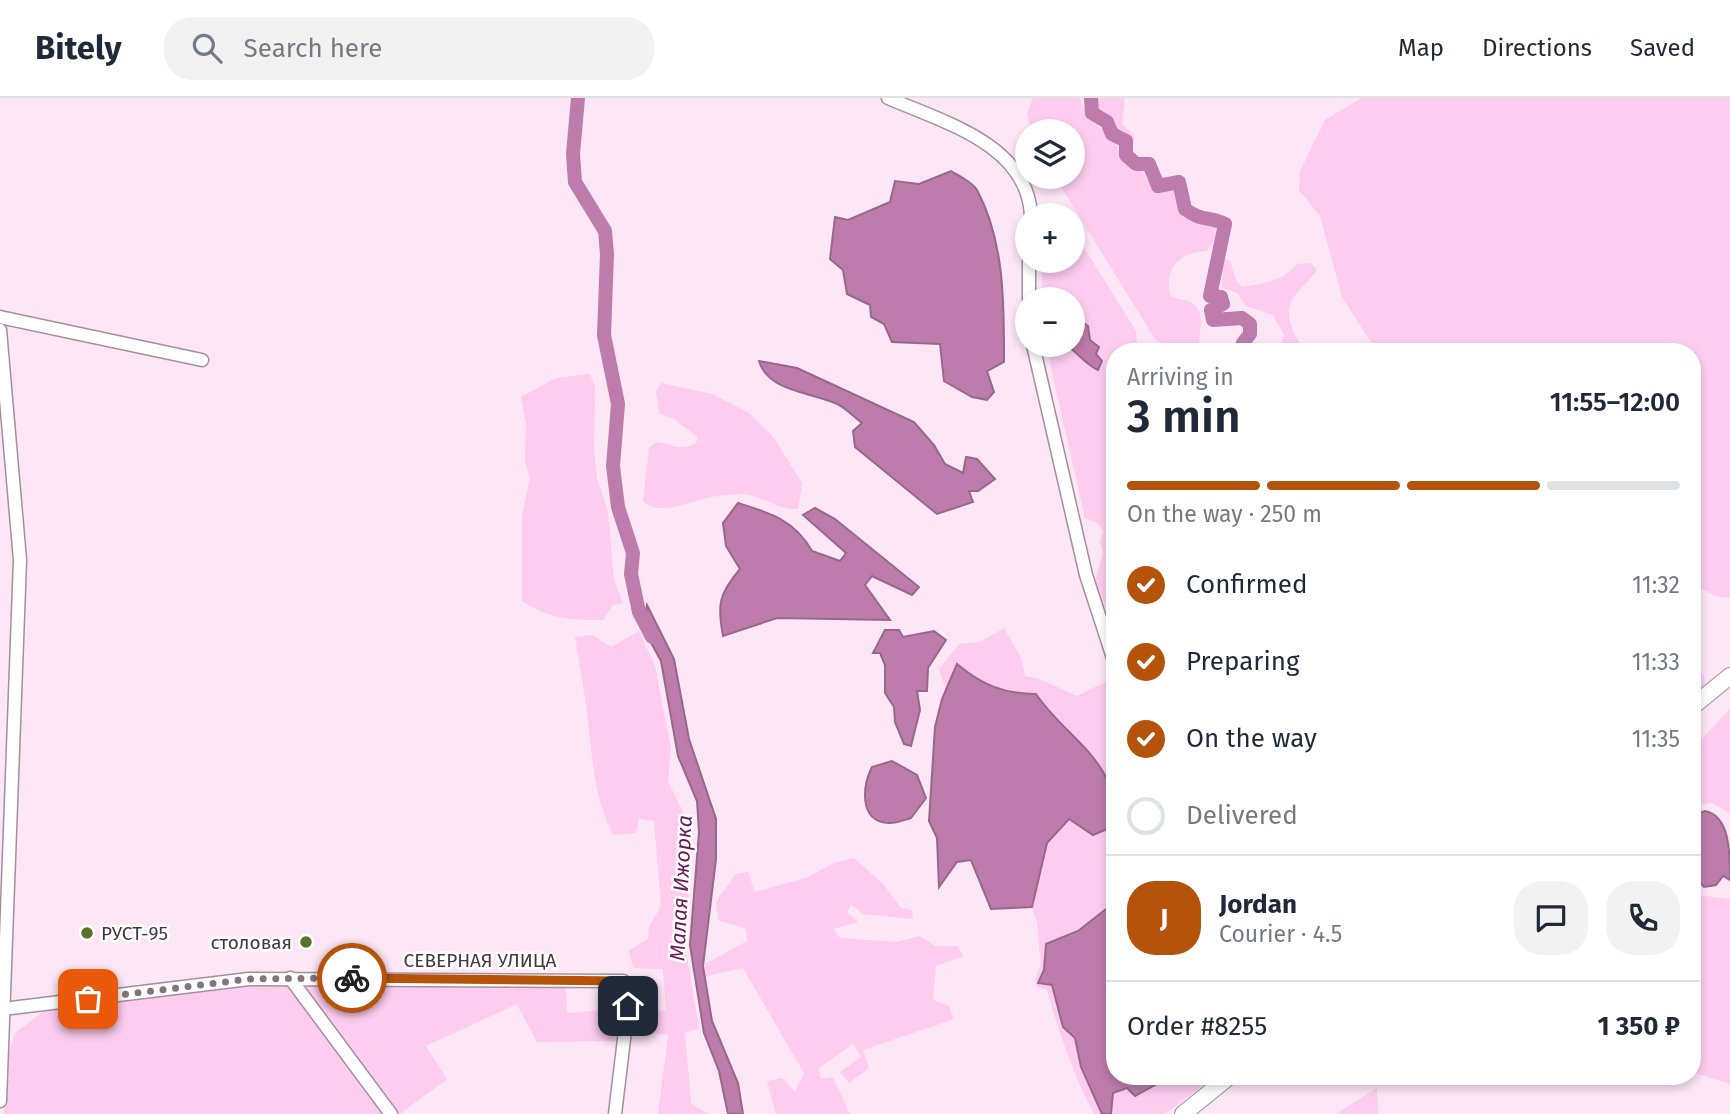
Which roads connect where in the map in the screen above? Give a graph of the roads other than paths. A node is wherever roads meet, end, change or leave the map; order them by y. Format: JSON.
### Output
{"nodes":[{"id":1,"x":888,"y":98,"type":"edge"},
{"id":2,"x":1028,"y":203,"type":"edge"},
{"id":3,"x":0,"y":317,"type":"edge"},
{"id":4,"x":0,"y":330,"type":"edge"},
{"id":5,"x":1036,"y":357,"type":"edge"},
{"id":6,"x":202,"y":360,"type":"dead end"},
{"id":7,"x":1106,"y":636,"type":"edge"},
{"id":8,"x":1730,"y":677,"type":"edge"},
{"id":9,"x":1701,"y":700,"type":"edge"},
{"id":10,"x":290,"y":978,"type":"junction"},
{"id":11,"x":3,"y":1009,"type":"junction"},
{"id":12,"x":1219,"y":1085,"type":"edge"},
{"id":13,"x":0,"y":1101,"type":"edge"},
{"id":14,"x":391,"y":1114,"type":"edge"},
{"id":15,"x":615,"y":1114,"type":"edge"},
{"id":16,"x":1183,"y":1114,"type":"edge"}],
"edges":[{"from":1,"to":2,"type":"street"},
{"from":3,"to":6,"type":"street"},
{"from":4,"to":11,"type":"street"},
{"from":5,"to":7,"type":"street"},
{"from":8,"to":9,"type":"main road"},
{"from":10,"to":11,"type":"street","name":"СЕВЕРНАЯ УЛИЦА"},
{"from":10,"to":14,"type":"street"},
{"from":10,"to":15,"type":"street","name":"СЕВЕРНАЯ УЛИЦА"},
{"from":11,"to":13,"type":"street"},
{"from":12,"to":16,"type":"main road"}]}
